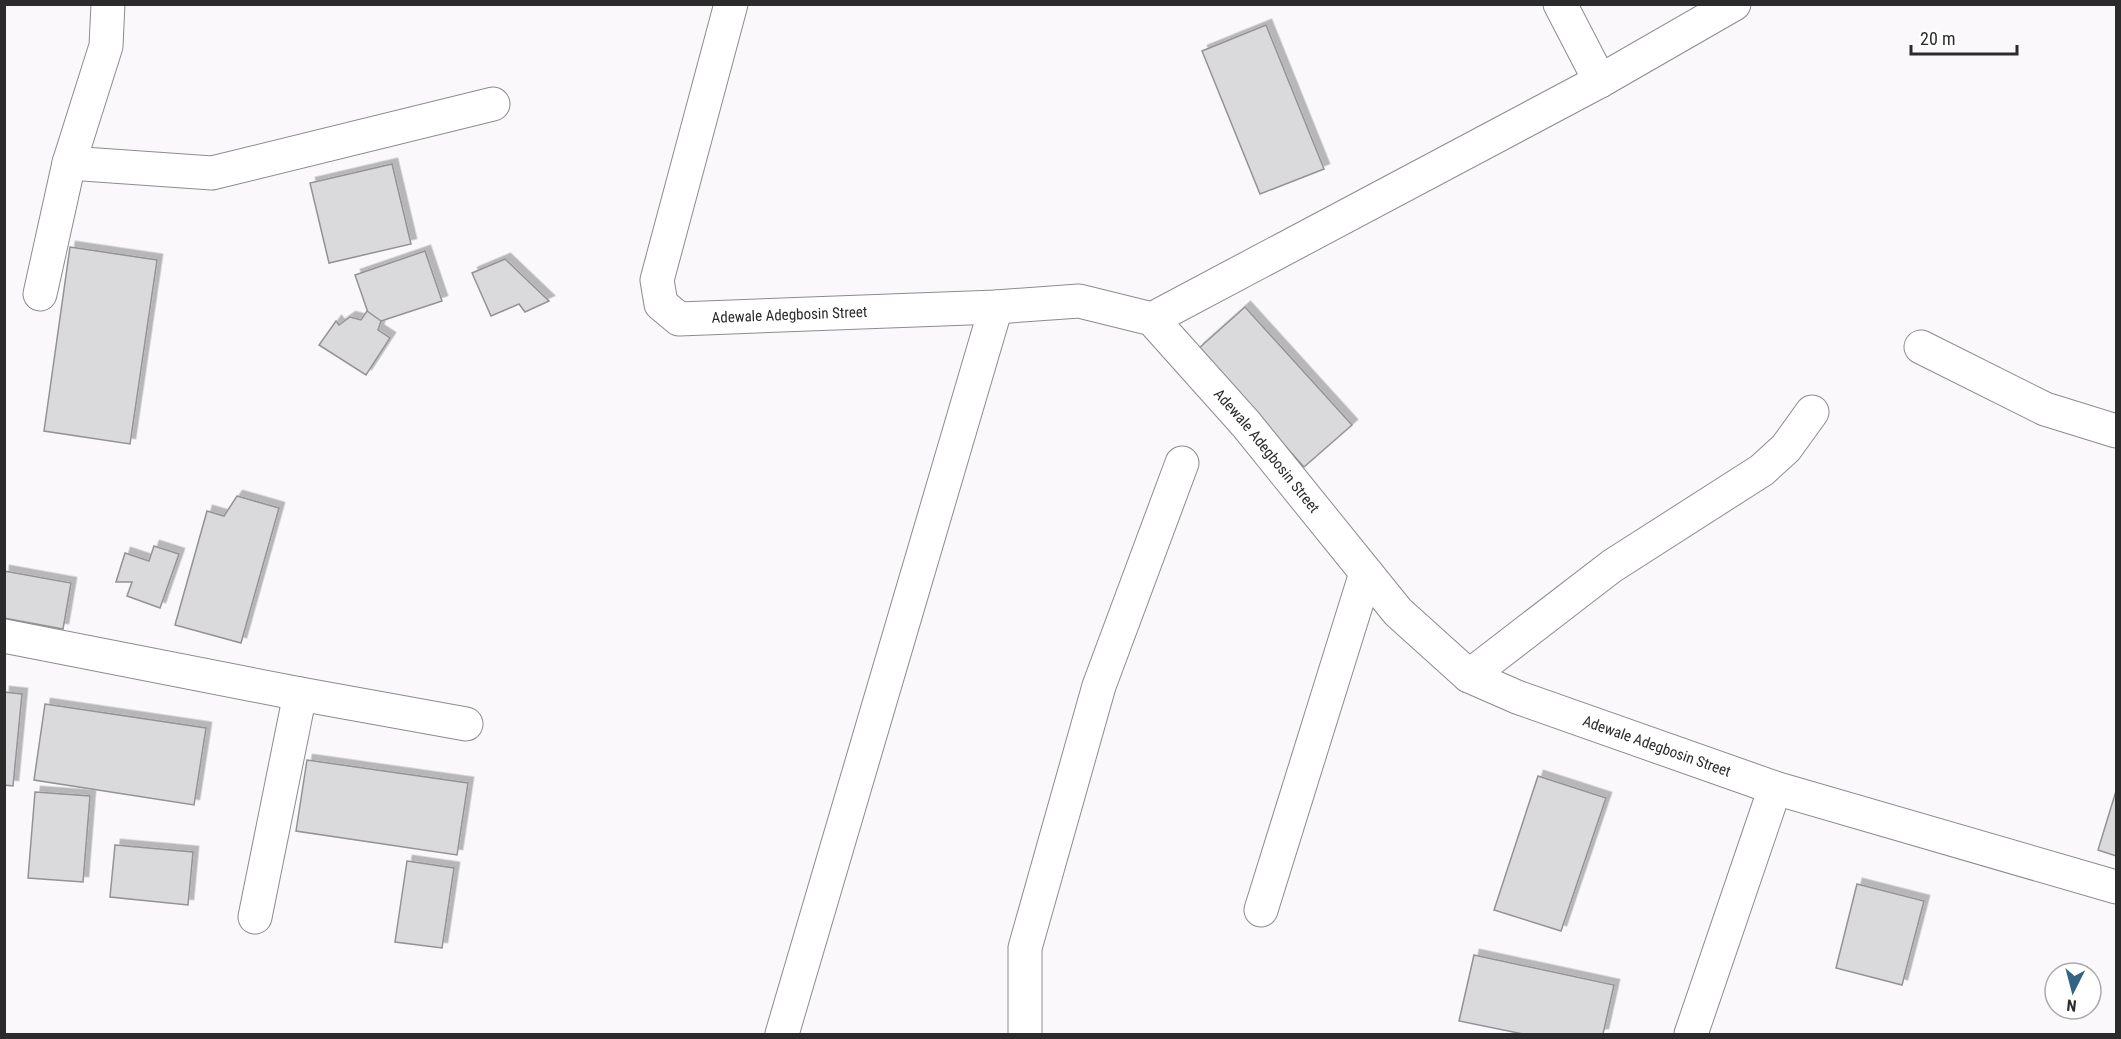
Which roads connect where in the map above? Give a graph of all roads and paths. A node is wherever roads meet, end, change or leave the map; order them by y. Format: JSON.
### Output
{"nodes":[{"id":1,"x":108,"y":4,"type":"edge"},
{"id":2,"x":731,"y":4,"type":"edge"},
{"id":3,"x":1560,"y":4,"type":"edge"},
{"id":4,"x":1734,"y":4,"type":"edge"},
{"id":5,"x":1600,"y":81,"type":"junction"},
{"id":6,"x":493,"y":104,"type":"dead end"},
{"id":7,"x":69,"y":163,"type":"junction"},
{"id":8,"x":39,"y":294,"type":"dead end"},
{"id":9,"x":996,"y":307,"type":"junction"},
{"id":10,"x":1152,"y":319,"type":"junction"},
{"id":11,"x":1921,"y":347,"type":"dead end"},
{"id":12,"x":1812,"y":412,"type":"dead end"},
{"id":13,"x":2116,"y":431,"type":"edge"},
{"id":14,"x":1182,"y":463,"type":"dead end"},
{"id":15,"x":1366,"y":573,"type":"junction"},
{"id":16,"x":4,"y":636,"type":"edge"},
{"id":17,"x":1469,"y":676,"type":"junction"},
{"id":18,"x":300,"y":694,"type":"junction"},
{"id":19,"x":466,"y":724,"type":"dead end"},
{"id":20,"x":1775,"y":788,"type":"junction"},
{"id":21,"x":2116,"y":887,"type":"edge"},
{"id":22,"x":1261,"y":910,"type":"dead end"},
{"id":23,"x":255,"y":917,"type":"dead end"},
{"id":24,"x":782,"y":1035,"type":"edge"},
{"id":25,"x":1025,"y":1035,"type":"edge"},
{"id":26,"x":1691,"y":1035,"type":"edge"}],
"edges":[{"from":1,"to":7,"type":"street"},
{"from":2,"to":9,"type":"street","name":"Adewale Adegbosin Street"},
{"from":3,"to":5,"type":"street"},
{"from":4,"to":5,"type":"street"},
{"from":5,"to":10,"type":"street"},
{"from":6,"to":7,"type":"street"},
{"from":7,"to":8,"type":"street"},
{"from":9,"to":10,"type":"street","name":"Adewale Adegbosin Street"},
{"from":9,"to":24,"type":"street"},
{"from":10,"to":15,"type":"street","name":"Adewale Adegbosin Street"},
{"from":11,"to":13,"type":"street"},
{"from":12,"to":17,"type":"street"},
{"from":14,"to":25,"type":"street"},
{"from":15,"to":17,"type":"street","name":"Adewale Adegbosin Street"},
{"from":15,"to":22,"type":"street"},
{"from":16,"to":18,"type":"street"},
{"from":17,"to":20,"type":"street","name":"Adewale Adegbosin Street"},
{"from":18,"to":19,"type":"street"},
{"from":18,"to":23,"type":"street"},
{"from":20,"to":21,"type":"street","name":"Adewale Adegbosin Street"},
{"from":20,"to":26,"type":"street"}]}
